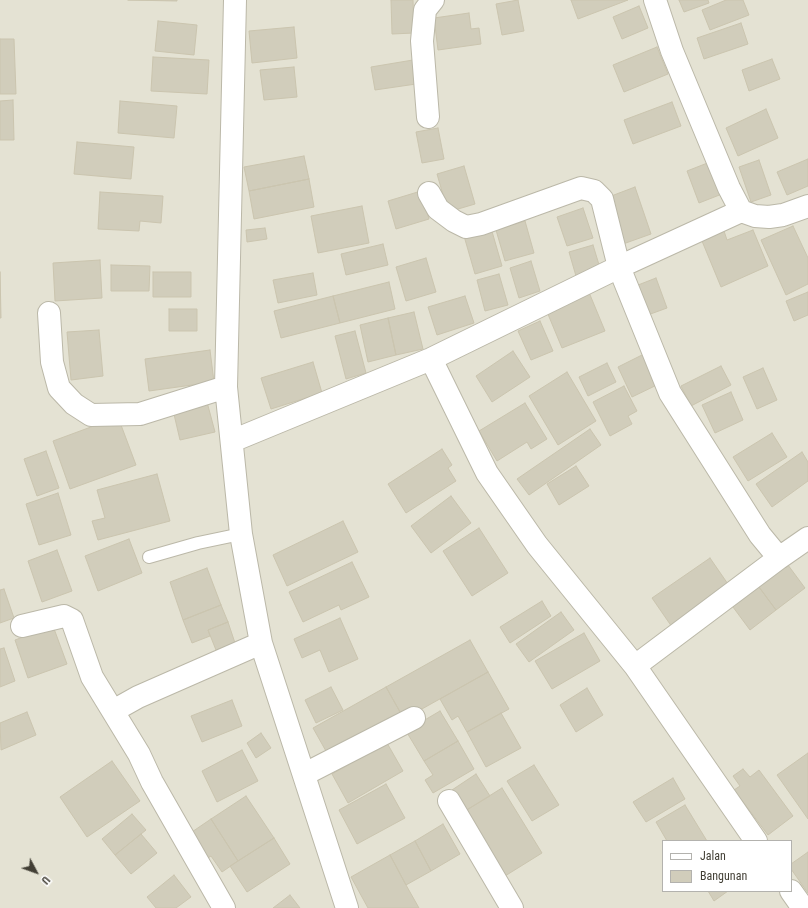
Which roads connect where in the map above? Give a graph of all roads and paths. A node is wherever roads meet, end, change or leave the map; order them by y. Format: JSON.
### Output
{"nodes":[{"id":1,"x":235,"y":0,"type":"edge"},
{"id":2,"x":433,"y":0,"type":"edge"},
{"id":3,"x":655,"y":0,"type":"edge"},
{"id":4,"x":428,"y":117,"type":"dead end"},
{"id":5,"x":429,"y":193,"type":"dead end"},
{"id":6,"x":808,"y":206,"type":"edge"},
{"id":7,"x":741,"y":211,"type":"junction"},
{"id":8,"x":619,"y":267,"type":"junction"},
{"id":9,"x":49,"y":313,"type":"dead end"},
{"id":10,"x":431,"y":359,"type":"junction"},
{"id":11,"x":226,"y":387,"type":"junction"},
{"id":12,"x":232,"y":441,"type":"junction"},
{"id":13,"x":241,"y":534,"type":"junction"},
{"id":14,"x":808,"y":538,"type":"edge"},
{"id":15,"x":149,"y":557,"type":"dead end"},
{"id":16,"x":778,"y":558,"type":"junction"},
{"id":17,"x":22,"y":626,"type":"dead end"},
{"id":18,"x":261,"y":643,"type":"junction"},
{"id":19,"x":634,"y":666,"type":"junction"},
{"id":20,"x":113,"y":711,"type":"junction"},
{"id":21,"x":414,"y":718,"type":"dead end"},
{"id":22,"x":305,"y":774,"type":"junction"},
{"id":23,"x":449,"y":801,"type":"dead end"},
{"id":24,"x":755,"y":840,"type":"edge"},
{"id":25,"x":792,"y":892,"type":"edge"},
{"id":26,"x":224,"y":908,"type":"edge"},
{"id":27,"x":347,"y":908,"type":"edge"},
{"id":28,"x":512,"y":908,"type":"edge"},
{"id":29,"x":803,"y":908,"type":"edge"}],
"edges":[{"from":1,"to":11,"type":"street"},
{"from":2,"to":4,"type":"street"},
{"from":3,"to":7,"type":"street"},
{"from":5,"to":8,"type":"street"},
{"from":6,"to":7,"type":"street"},
{"from":7,"to":8,"type":"street"},
{"from":8,"to":10,"type":"street"},
{"from":8,"to":16,"type":"street"},
{"from":9,"to":11,"type":"street"},
{"from":10,"to":12,"type":"street"},
{"from":10,"to":19,"type":"street"},
{"from":11,"to":12,"type":"street"},
{"from":12,"to":13,"type":"street"},
{"from":13,"to":15,"type":"lane"},
{"from":13,"to":18,"type":"street"},
{"from":14,"to":16,"type":"street"},
{"from":16,"to":19,"type":"street"},
{"from":17,"to":20,"type":"street"},
{"from":18,"to":20,"type":"street"},
{"from":18,"to":22,"type":"street"},
{"from":19,"to":24,"type":"street"},
{"from":20,"to":26,"type":"street"},
{"from":21,"to":22,"type":"street"},
{"from":22,"to":27,"type":"street"},
{"from":23,"to":28,"type":"street"},
{"from":25,"to":29,"type":"street"}]}
